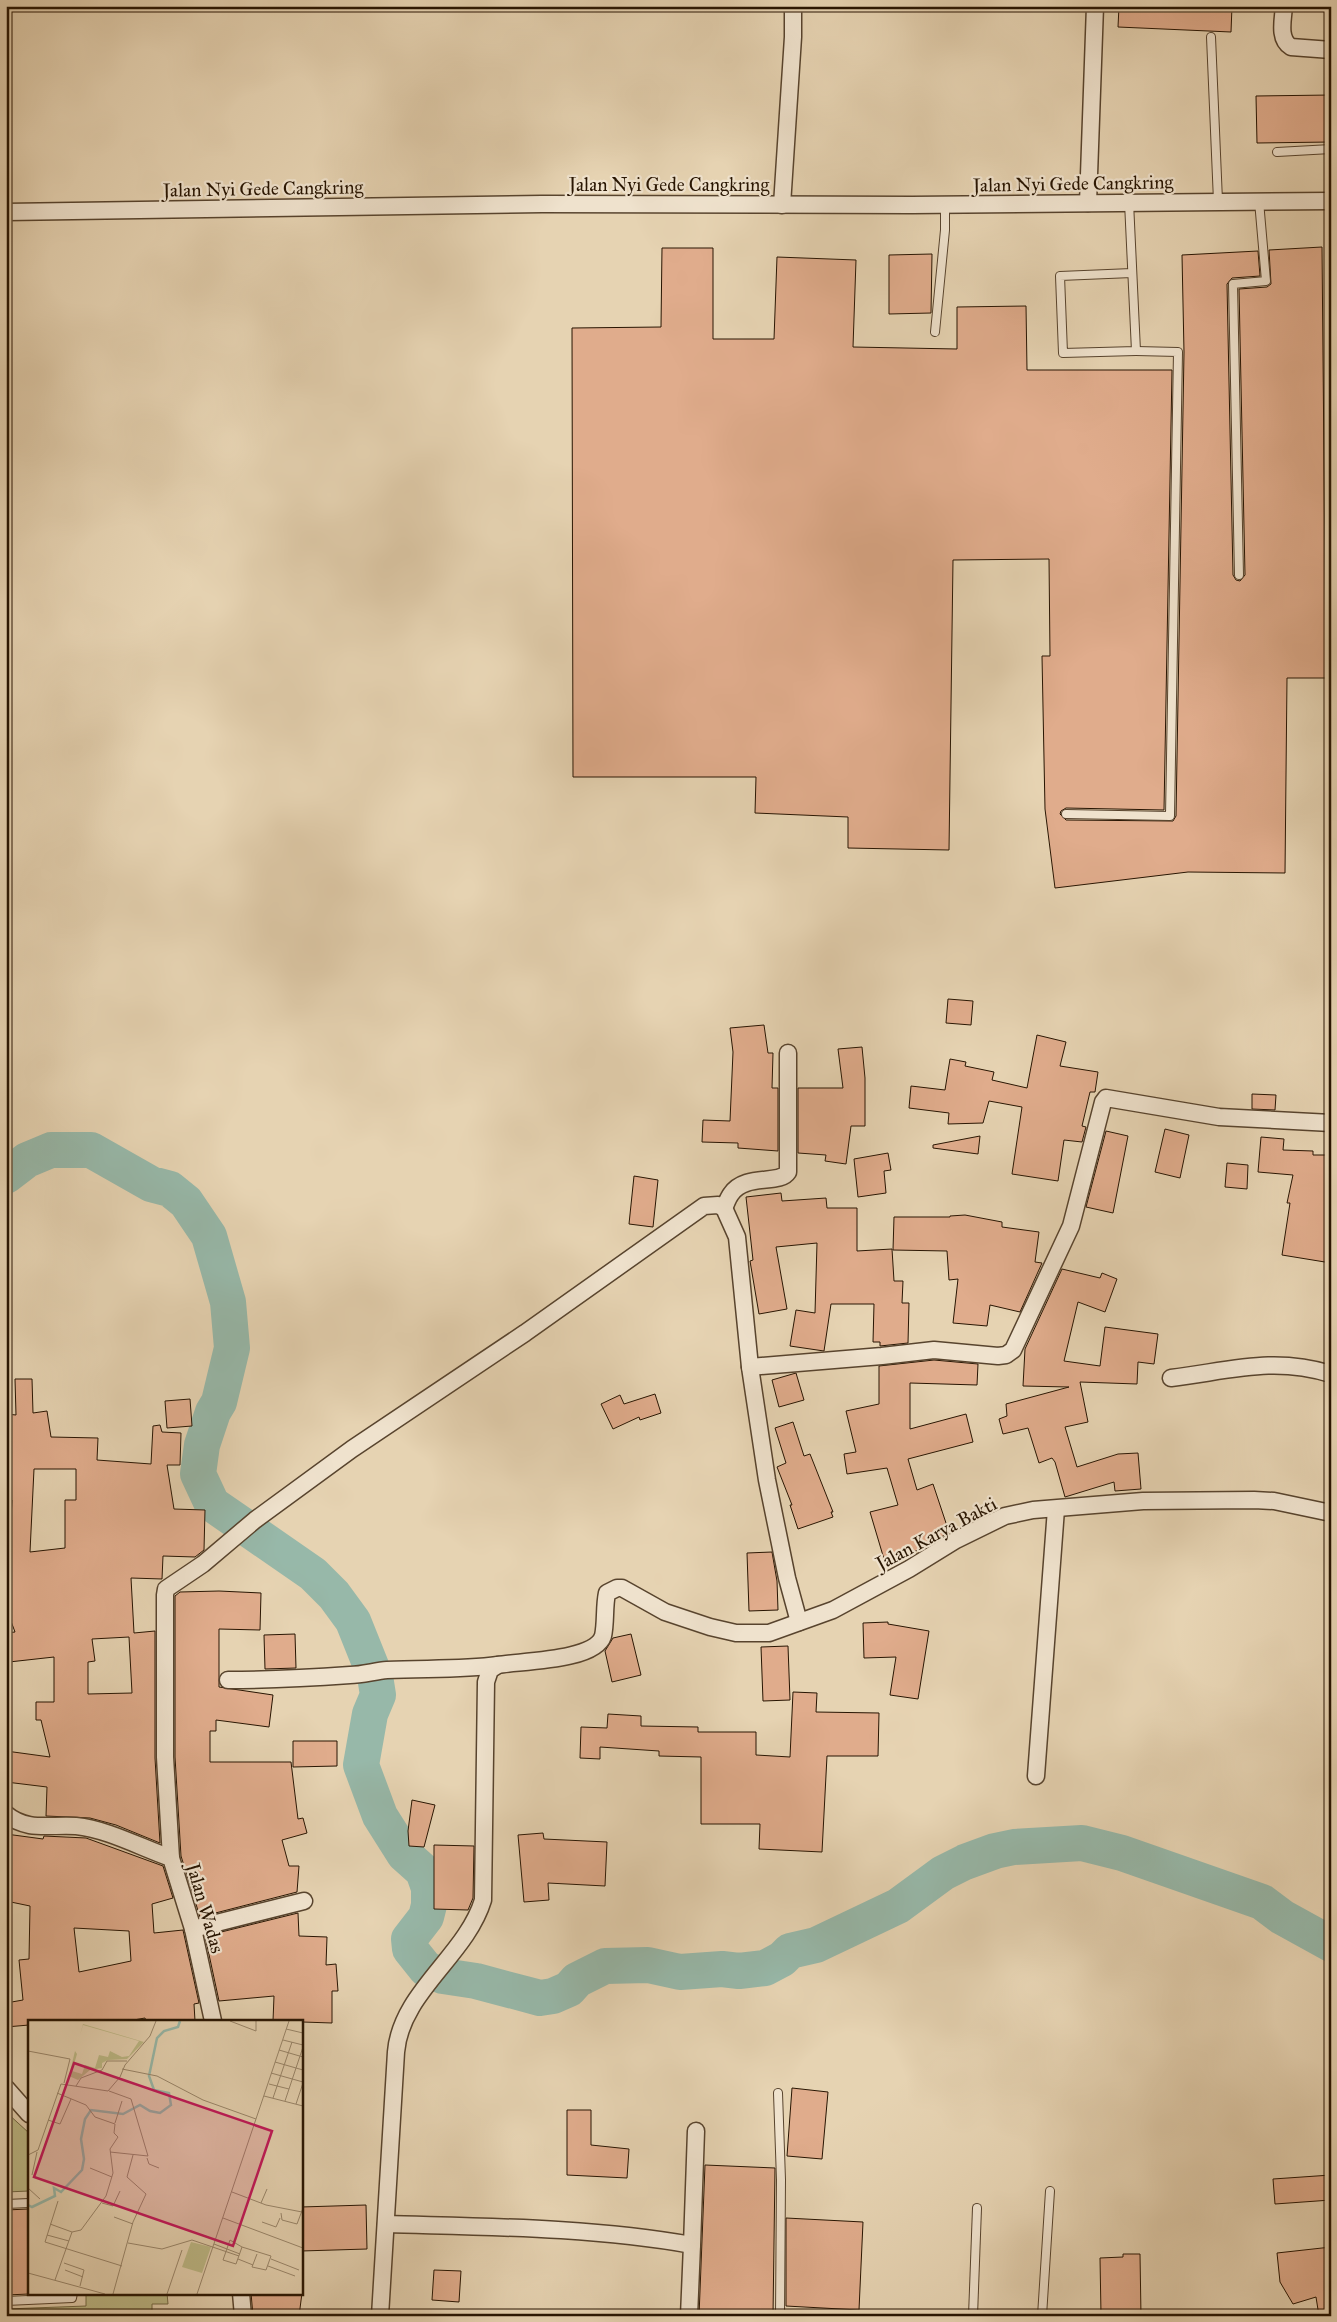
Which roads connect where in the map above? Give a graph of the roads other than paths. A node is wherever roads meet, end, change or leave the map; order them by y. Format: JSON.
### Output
{"nodes":[{"id":1,"x":793,"y":6,"type":"edge"},
{"id":2,"x":1095,"y":6,"type":"edge"},
{"id":3,"x":1284,"y":6,"type":"edge"},
{"id":4,"x":1211,"y":37,"type":"dead end"},
{"id":5,"x":1331,"y":50,"type":"edge"},
{"id":6,"x":1331,"y":149,"type":"edge"},
{"id":7,"x":1277,"y":152,"type":"dead end"},
{"id":8,"x":1218,"y":201,"type":"junction"},
{"id":9,"x":1259,"y":201,"type":"junction"},
{"id":10,"x":1331,"y":201,"type":"edge"},
{"id":11,"x":1129,"y":202,"type":"junction"},
{"id":12,"x":1088,"y":203,"type":"junction"},
{"id":13,"x":945,"y":204,"type":"junction"},
{"id":14,"x":782,"y":205,"type":"junction"},
{"id":15,"x":6,"y":212,"type":"edge"},
{"id":16,"x":1132,"y":273,"type":"junction"},
{"id":17,"x":935,"y":332,"type":"dead end"},
{"id":18,"x":1136,"y":351,"type":"junction"},
{"id":19,"x":1239,"y":575,"type":"dead end"},
{"id":20,"x":1066,"y":814,"type":"dead end"},
{"id":21,"x":788,"y":1053,"type":"dead end"},
{"id":22,"x":1331,"y":1123,"type":"edge"},
{"id":23,"x":724,"y":1208,"type":"junction"},
{"id":24,"x":750,"y":1367,"type":"junction"},
{"id":25,"x":1331,"y":1374,"type":"edge"},
{"id":26,"x":1171,"y":1378,"type":"dead end"},
{"id":27,"x":1056,"y":1509,"type":"junction"},
{"id":28,"x":1331,"y":1513,"type":"edge"},
{"id":29,"x":799,"y":1622,"type":"junction"},
{"id":30,"x":498,"y":1664,"type":"junction"},
{"id":31,"x":228,"y":1680,"type":"dead end"},
{"id":32,"x":1036,"y":1776,"type":"dead end"},
{"id":33,"x":6,"y":1814,"type":"edge"},
{"id":34,"x":171,"y":1858,"type":"junction"},
{"id":35,"x":304,"y":1900,"type":"dead end"},
{"id":36,"x":193,"y":1929,"type":"junction"},
{"id":37,"x":213,"y":2020,"type":"edge"},
{"id":38,"x":6,"y":2088,"type":"edge"},
{"id":39,"x":778,"y":2093,"type":"dead end"},
{"id":40,"x":28,"y":2113,"type":"edge"},
{"id":41,"x":696,"y":2130,"type":"dead end"},
{"id":42,"x":1050,"y":2191,"type":"dead end"},
{"id":43,"x":28,"y":2203,"type":"edge"},
{"id":44,"x":6,"y":2204,"type":"edge"},
{"id":45,"x":976,"y":2208,"type":"dead end"},
{"id":46,"x":386,"y":2224,"type":"junction"},
{"id":47,"x":692,"y":2245,"type":"junction"},
{"id":48,"x":73,"y":2294,"type":"edge"},
{"id":49,"x":241,"y":2294,"type":"edge"},
{"id":50,"x":6,"y":2301,"type":"edge"},
{"id":51,"x":243,"y":2316,"type":"edge"},
{"id":52,"x":380,"y":2316,"type":"edge"},
{"id":53,"x":689,"y":2316,"type":"edge"},
{"id":54,"x":780,"y":2316,"type":"edge"},
{"id":55,"x":972,"y":2316,"type":"edge"},
{"id":56,"x":1042,"y":2316,"type":"edge"}],
"edges":[{"from":1,"to":14,"type":"street"},
{"from":2,"to":12,"type":"street"},
{"from":3,"to":5,"type":"street"},
{"from":4,"to":8,"type":"lane"},
{"from":6,"to":7,"type":"lane"},
{"from":8,"to":9,"type":"street","name":"Jalan Nyi Gede Cangkring"},
{"from":8,"to":11,"type":"street","name":"Jalan Nyi Gede Cangkring"},
{"from":9,"to":10,"type":"street","name":"Jalan Nyi Gede Cangkring"},
{"from":9,"to":19,"type":"lane"},
{"from":11,"to":12,"type":"street","name":"Jalan Nyi Gede Cangkring"},
{"from":11,"to":16,"type":"lane"},
{"from":12,"to":13,"type":"street","name":"Jalan Nyi Gede Cangkring"},
{"from":13,"to":14,"type":"street","name":"Jalan Nyi Gede Cangkring"},
{"from":13,"to":17,"type":"lane"},
{"from":14,"to":15,"type":"street","name":"Jalan Nyi Gede Cangkring"},
{"from":16,"to":18,"type":"lane"},
{"from":16,"to":18,"type":"lane"},
{"from":18,"to":20,"type":"lane"},
{"from":21,"to":23,"type":"street"},
{"from":22,"to":24,"type":"street"},
{"from":23,"to":24,"type":"street"},
{"from":23,"to":34,"type":"street"},
{"from":24,"to":29,"type":"street"},
{"from":25,"to":26,"type":"street"},
{"from":27,"to":28,"type":"street","name":"Jalan Karya Bakti"},
{"from":27,"to":29,"type":"street","name":"Jalan Karya Bakti"},
{"from":27,"to":32,"type":"street"},
{"from":29,"to":30,"type":"street","name":"Jalan Karya Bakti"},
{"from":30,"to":31,"type":"street"},
{"from":30,"to":46,"type":"street"},
{"from":33,"to":34,"type":"street","name":"Jalan Wadas"},
{"from":34,"to":36,"type":"street","name":"Jalan Wadas"},
{"from":35,"to":36,"type":"street"},
{"from":36,"to":37,"type":"street","name":"Jalan Wadas"},
{"from":38,"to":40,"type":"street"},
{"from":39,"to":54,"type":"lane"},
{"from":41,"to":47,"type":"street"},
{"from":42,"to":56,"type":"lane"},
{"from":43,"to":44,"type":"lane"},
{"from":45,"to":55,"type":"lane"},
{"from":46,"to":47,"type":"street"},
{"from":46,"to":52,"type":"street"},
{"from":47,"to":53,"type":"street"},
{"from":48,"to":50,"type":"lane"},
{"from":49,"to":51,"type":"street"}]}
